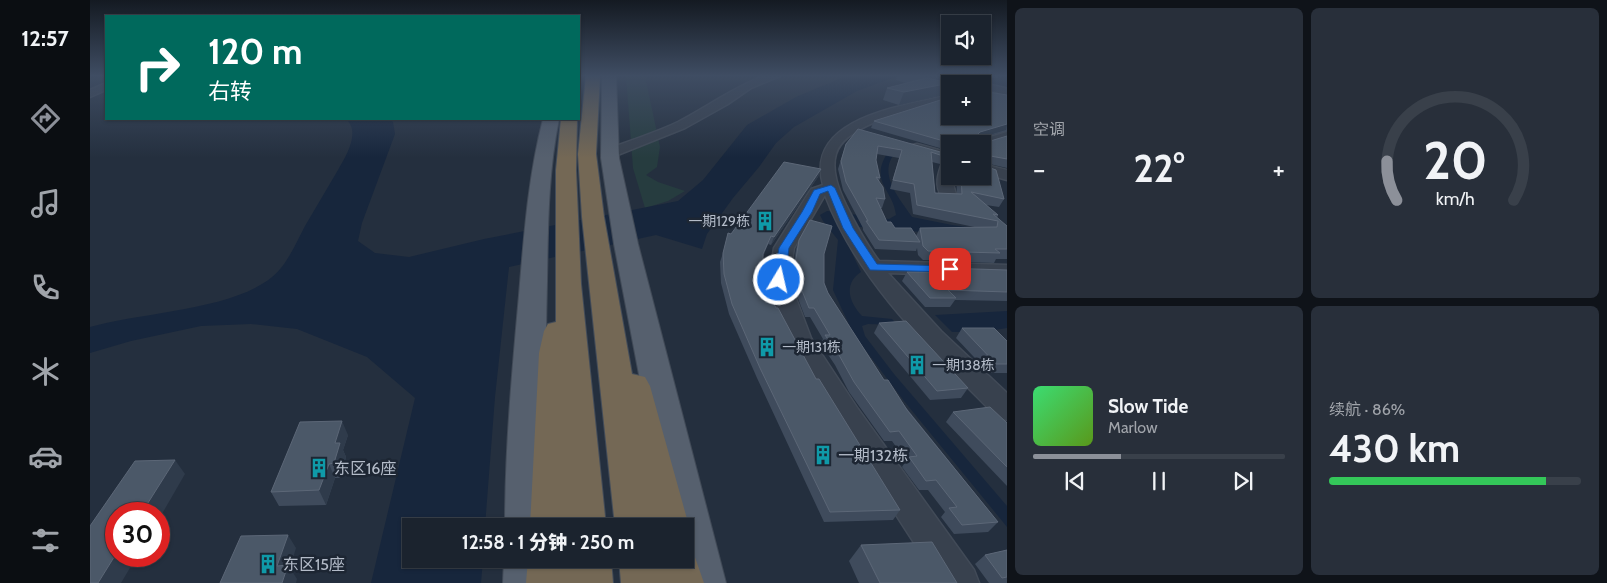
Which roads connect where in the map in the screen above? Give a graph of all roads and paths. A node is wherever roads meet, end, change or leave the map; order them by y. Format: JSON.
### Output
{"nodes":[{"id":1,"x":591,"y":103,"type":"edge"},
{"id":2,"x":609,"y":103,"type":"edge"},
{"id":3,"x":722,"y":103,"type":"edge"},
{"id":4,"x":931,"y":103,"type":"edge"},
{"id":5,"x":551,"y":120,"type":"edge"},
{"id":6,"x":569,"y":120,"type":"edge"},
{"id":7,"x":851,"y":129,"type":"junction"},
{"id":8,"x":869,"y":134,"type":"edge"},
{"id":9,"x":1007,"y":136,"type":"edge"},
{"id":10,"x":991,"y":141,"type":"edge"},
{"id":11,"x":905,"y":145,"type":"edge"},
{"id":12,"x":610,"y":153,"type":"junction"},
{"id":13,"x":941,"y":156,"type":"edge"},
{"id":14,"x":991,"y":171,"type":"edge"},
{"id":15,"x":1007,"y":175,"type":"edge"},
{"id":16,"x":945,"y":185,"type":"edge"},
{"id":17,"x":948,"y":194,"type":"edge"},
{"id":18,"x":839,"y":209,"type":"junction"},
{"id":19,"x":614,"y":235,"type":"junction"},
{"id":20,"x":874,"y":267,"type":"junction"},
{"id":21,"x":1007,"y":271,"type":"edge"},
{"id":22,"x":568,"y":279,"type":"junction"},
{"id":23,"x":1007,"y":409,"type":"edge"},
{"id":24,"x":526,"y":518,"type":"edge"},
{"id":25,"x":552,"y":518,"type":"edge"},
{"id":26,"x":584,"y":518,"type":"edge"},
{"id":27,"x":636,"y":518,"type":"edge"},
{"id":28,"x":666,"y":518,"type":"edge"},
{"id":29,"x":527,"y":568,"type":"edge"},
{"id":30,"x":551,"y":568,"type":"edge"},
{"id":31,"x":588,"y":568,"type":"edge"},
{"id":32,"x":643,"y":568,"type":"edge"},
{"id":33,"x":676,"y":568,"type":"edge"},
{"id":34,"x":527,"y":583,"type":"edge"},
{"id":35,"x":550,"y":583,"type":"edge"},
{"id":36,"x":589,"y":583,"type":"edge"},
{"id":37,"x":645,"y":583,"type":"edge"},
{"id":38,"x":680,"y":583,"type":"edge"},
{"id":39,"x":702,"y":583,"type":"edge"},
{"id":40,"x":962,"y":583,"type":"edge"}],
"edges":[{"from":1,"to":19,"type":"highway"},
{"from":2,"to":12,"type":"main road"},
{"from":3,"to":12,"type":"street"},
{"from":4,"to":7,"type":"street"},
{"from":5,"to":24,"type":"main road"},
{"from":6,"to":22,"type":"highway"},
{"from":7,"to":8,"type":"street"},
{"from":7,"to":18,"type":"street"},
{"from":9,"to":10,"type":"street"},
{"from":11,"to":13,"type":"street"},
{"from":12,"to":19,"type":"main road"},
{"from":14,"to":15,"type":"street"},
{"from":16,"to":17,"type":"street"},
{"from":18,"to":20,"type":"street"},
{"from":18,"to":40,"type":"street"},
{"from":19,"to":27,"type":"highway"},
{"from":19,"to":28,"type":"highway"},
{"from":19,"to":39,"type":"main road"},
{"from":20,"to":21,"type":"street"},
{"from":20,"to":23,"type":"street"},
{"from":22,"to":25,"type":"highway"},
{"from":22,"to":26,"type":"highway"},
{"from":29,"to":34,"type":"main road"},
{"from":30,"to":35,"type":"highway"},
{"from":31,"to":36,"type":"highway"},
{"from":32,"to":37,"type":"highway"},
{"from":33,"to":38,"type":"highway"}]}
